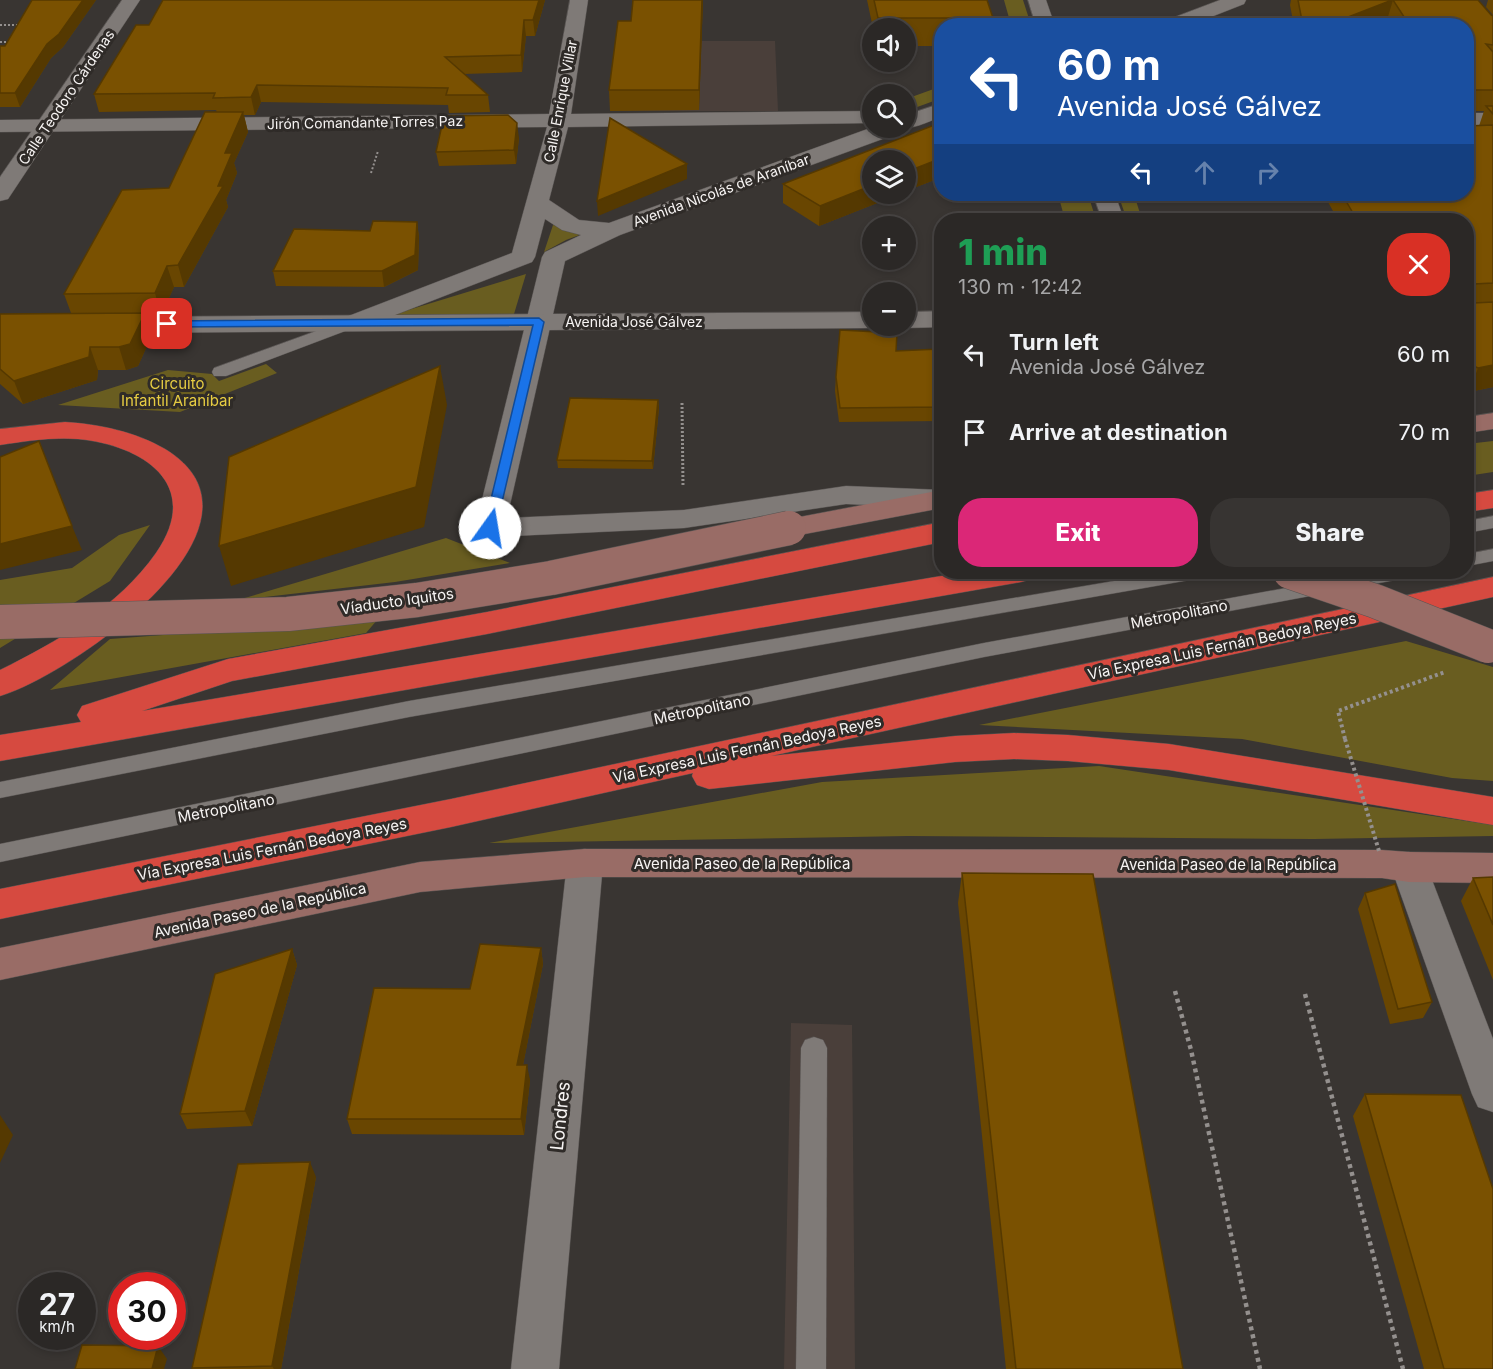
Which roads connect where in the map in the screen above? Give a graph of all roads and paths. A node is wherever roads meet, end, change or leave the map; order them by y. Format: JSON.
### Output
{"nodes":[{"id":1,"x":131,"y":0,"type":"edge"},
{"id":2,"x":579,"y":0,"type":"edge"},
{"id":3,"x":1037,"y":0,"type":"edge"},
{"id":4,"x":1237,"y":0,"type":"edge"},
{"id":5,"x":1043,"y":18,"type":"edge"},
{"id":6,"x":1190,"y":18,"type":"edge"},
{"id":7,"x":0,"y":25,"type":"edge"},
{"id":8,"x":23,"y":25,"type":"edge"},
{"id":9,"x":0,"y":42,"type":"edge"},
{"id":10,"x":12,"y":42,"type":"edge"},
{"id":11,"x":934,"y":112,"type":"edge"},
{"id":12,"x":862,"y":117,"type":"edge"},
{"id":13,"x":919,"y":118,"type":"edge"},
{"id":14,"x":1474,"y":119,"type":"edge"},
{"id":15,"x":1493,"y":119,"type":"edge"},
{"id":16,"x":559,"y":120,"type":"junction"},
{"id":17,"x":0,"y":126,"type":"edge"},
{"id":18,"x":47,"y":126,"type":"junction"},
{"id":19,"x":864,"y":138,"type":"edge"},
{"id":20,"x":0,"y":194,"type":"edge"},
{"id":21,"x":538,"y":202,"type":"junction"},
{"id":22,"x":612,"y":230,"type":"junction"},
{"id":23,"x":934,"y":319,"type":"edge"},
{"id":24,"x":862,"y":320,"type":"edge"},
{"id":25,"x":916,"y":320,"type":"edge"},
{"id":26,"x":355,"y":322,"type":"junction"},
{"id":27,"x":539,"y":322,"type":"junction"},
{"id":28,"x":83,"y":325,"type":"edge"},
{"id":29,"x":220,"y":372,"type":"dead end"},
{"id":30,"x":682,"y":403,"type":"dead end"},
{"id":31,"x":1493,"y":421,"type":"edge"},
{"id":32,"x":1474,"y":424,"type":"edge"},
{"id":33,"x":0,"y":437,"type":"edge"},
{"id":34,"x":934,"y":499,"type":"edge"},
{"id":35,"x":1493,"y":499,"type":"edge"},
{"id":36,"x":934,"y":501,"type":"edge"},
{"id":37,"x":1474,"y":502,"type":"edge"},
{"id":38,"x":684,"y":519,"type":"junction"},
{"id":39,"x":1493,"y":522,"type":"edge"},
{"id":40,"x":1474,"y":526,"type":"edge"},
{"id":41,"x":934,"y":534,"type":"edge"},
{"id":42,"x":1493,"y":555,"type":"edge"},
{"id":43,"x":1474,"y":559,"type":"edge"},
{"id":44,"x":981,"y":579,"type":"edge"},
{"id":45,"x":1161,"y":579,"type":"edge"},
{"id":46,"x":1311,"y":579,"type":"edge"},
{"id":47,"x":1339,"y":579,"type":"edge"},
{"id":48,"x":1368,"y":579,"type":"edge"},
{"id":49,"x":1493,"y":587,"type":"edge"},
{"id":50,"x":1375,"y":601,"type":"junction"},
{"id":51,"x":0,"y":622,"type":"edge"},
{"id":52,"x":1490,"y":647,"type":"edge"},
{"id":53,"x":1449,"y":670,"type":"dead end"},
{"id":54,"x":0,"y":684,"type":"edge"},
{"id":55,"x":0,"y":747,"type":"edge"},
{"id":56,"x":0,"y":790,"type":"edge"},
{"id":57,"x":510,"y":800,"type":"junction"},
{"id":58,"x":1493,"y":811,"type":"edge"},
{"id":59,"x":0,"y":853,"type":"edge"},
{"id":60,"x":1394,"y":859,"type":"junction"},
{"id":61,"x":585,"y":863,"type":"junction"},
{"id":62,"x":1493,"y":868,"type":"edge"},
{"id":63,"x":0,"y":904,"type":"edge"},
{"id":64,"x":0,"y":964,"type":"edge"},
{"id":65,"x":1175,"y":991,"type":"dead end"},
{"id":66,"x":1305,"y":994,"type":"dead end"},
{"id":67,"x":814,"y":1048,"type":"dead end"},
{"id":68,"x":1493,"y":1094,"type":"edge"},
{"id":69,"x":535,"y":1369,"type":"edge"},
{"id":70,"x":811,"y":1369,"type":"edge"},
{"id":71,"x":1260,"y":1369,"type":"edge"},
{"id":72,"x":1403,"y":1369,"type":"edge"}],
"edges":[{"from":1,"to":18,"type":"street","name":"Calle Teodoro Cárdenas"},
{"from":2,"to":16,"type":"street","name":"Calle Enrique Villar"},
{"from":3,"to":5,"type":"street"},
{"from":4,"to":6,"type":"street"},
{"from":7,"to":8,"type":"path"},
{"from":9,"to":10,"type":"path"},
{"from":11,"to":13,"type":"street"},
{"from":12,"to":16,"type":"street","name":"Jirón Comandante Torres Paz"},
{"from":14,"to":15,"type":"street"},
{"from":16,"to":18,"type":"street","name":"Jirón Comandante Torres Paz"},
{"from":16,"to":21,"type":"street","name":"Calle Enrique Villar"},
{"from":17,"to":18,"type":"street","name":"Jirón Comandante Torres Paz"},
{"from":18,"to":20,"type":"street","name":"Calle Teodoro Cárdenas"},
{"from":19,"to":22,"type":"street","name":"Avenida Nicolás de Araníbar"},
{"from":21,"to":22,"type":"street"},
{"from":21,"to":26,"type":"street","name":"Calle Enrique Villar"},
{"from":22,"to":27,"type":"street","name":"Avenida Nicolás de Araníbar"},
{"from":23,"to":25,"type":"street"},
{"from":24,"to":27,"type":"street","name":"Avenida José Gálvez"},
{"from":26,"to":27,"type":"street","name":"Avenida José Gálvez"},
{"from":26,"to":28,"type":"street","name":"Avenida José Gálvez"},
{"from":26,"to":29,"type":"lane"},
{"from":27,"to":38,"type":"street"},
{"from":30,"to":38,"type":"path"},
{"from":31,"to":32,"type":"main road"},
{"from":33,"to":54,"type":"highway"},
{"from":34,"to":38,"type":"street"},
{"from":35,"to":37,"type":"highway"},
{"from":36,"to":51,"type":"main road","name":"Víaducto Iquitos","bridge":true},
{"from":39,"to":40,"type":"lane"},
{"from":41,"to":55,"type":"highway"},
{"from":42,"to":43,"type":"lane"},
{"from":44,"to":55,"type":"highway"},
{"from":45,"to":56,"type":"lane"},
{"from":46,"to":50,"type":"main road","bridge":true},
{"from":47,"to":50,"type":"main road","bridge":true},
{"from":48,"to":59,"type":"lane","name":"Metropolitano"},
{"from":49,"to":57,"type":"highway","name":"Vía Expresa Luis Fernán Bedoya Reyes"},
{"from":50,"to":52,"type":"main road","bridge":true},
{"from":53,"to":60,"type":"path","bridge":true},
{"from":57,"to":58,"type":"highway"},
{"from":57,"to":63,"type":"highway","name":"Vía Expresa Luis Fernán Bedoya Reyes"},
{"from":60,"to":61,"type":"main road","name":"Avenida Paseo de la República"},
{"from":60,"to":62,"type":"main road","name":"Avenida Paseo de la República"},
{"from":60,"to":68,"type":"street"},
{"from":61,"to":64,"type":"main road","name":"Avenida Paseo de la República"},
{"from":61,"to":69,"type":"street","name":"Londres"},
{"from":65,"to":71,"type":"path"},
{"from":66,"to":72,"type":"path"},
{"from":67,"to":70,"type":"lane"}]}
